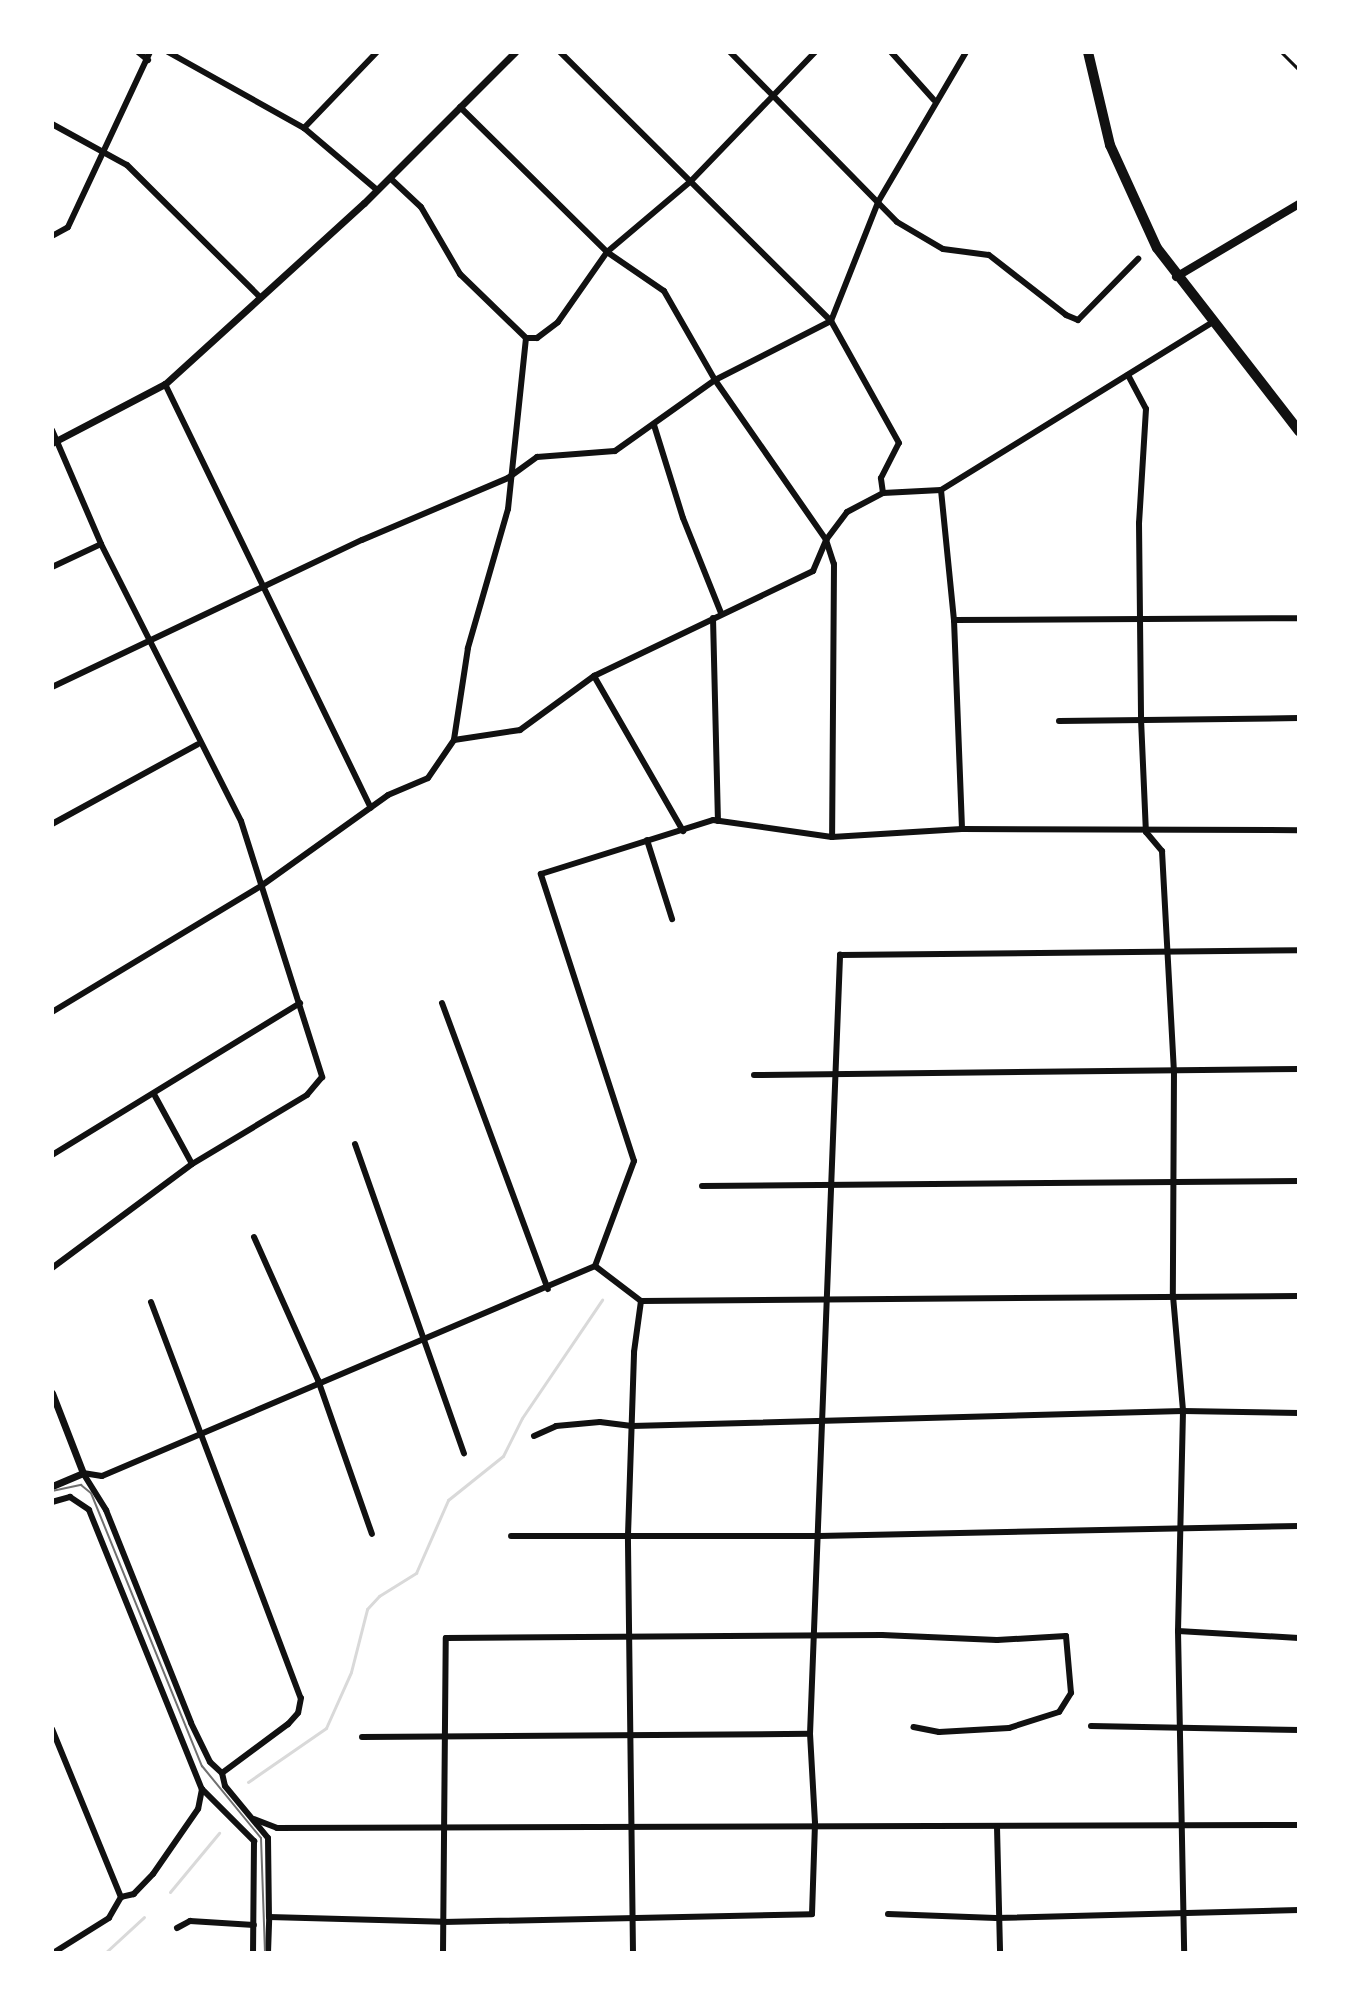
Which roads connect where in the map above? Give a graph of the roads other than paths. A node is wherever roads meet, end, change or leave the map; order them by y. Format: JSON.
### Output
{"nodes":[{"id":1,"x":138,"y":52,"type":"edge"},
{"id":2,"x":150,"y":52,"type":"edge"},
{"id":3,"x":168,"y":52,"type":"edge"},
{"id":4,"x":377,"y":52,"type":"edge"},
{"id":5,"x":515,"y":52,"type":"edge"},
{"id":6,"x":560,"y":52,"type":"edge"},
{"id":7,"x":730,"y":52,"type":"edge"},
{"id":8,"x":815,"y":52,"type":"edge"},
{"id":9,"x":891,"y":52,"type":"edge"},
{"id":10,"x":966,"y":52,"type":"edge"},
{"id":11,"x":1088,"y":52,"type":"edge"},
{"id":12,"x":1281,"y":52,"type":"edge"},
{"id":13,"x":148,"y":60,"type":"junction"},
{"id":14,"x":1299,"y":70,"type":"edge"},
{"id":15,"x":774,"y":95,"type":"junction"},
{"id":16,"x":934,"y":100,"type":"junction"},
{"id":17,"x":460,"y":107,"type":"junction"},
{"id":18,"x":52,"y":124,"type":"edge"},
{"id":19,"x":304,"y":128,"type":"junction"},
{"id":20,"x":102,"y":151,"type":"junction"},
{"id":21,"x":390,"y":178,"type":"junction"},
{"id":22,"x":691,"y":181,"type":"junction"},
{"id":23,"x":377,"y":190,"type":"junction"},
{"id":24,"x":878,"y":202,"type":"junction"},
{"id":25,"x":1299,"y":204,"type":"edge"},
{"id":26,"x":52,"y":236,"type":"edge"},
{"id":27,"x":607,"y":252,"type":"junction"},
{"id":28,"x":1138,"y":259,"type":"dead end"},
{"id":29,"x":1176,"y":277,"type":"junction"},
{"id":30,"x":260,"y":297,"type":"junction"},
{"id":31,"x":831,"y":321,"type":"junction"},
{"id":32,"x":1211,"y":323,"type":"junction"},
{"id":33,"x":526,"y":338,"type":"junction"},
{"id":34,"x":1128,"y":375,"type":"junction"},
{"id":35,"x":715,"y":380,"type":"junction"},
{"id":36,"x":165,"y":384,"type":"junction"},
{"id":37,"x":654,"y":425,"type":"junction"},
{"id":38,"x":52,"y":430,"type":"edge"},
{"id":39,"x":1299,"y":431,"type":"edge"},
{"id":40,"x":55,"y":442,"type":"edge"},
{"id":41,"x":508,"y":478,"type":"junction"},
{"id":42,"x":941,"y":490,"type":"junction"},
{"id":43,"x":883,"y":493,"type":"junction"},
{"id":44,"x":826,"y":540,"type":"junction"},
{"id":45,"x":101,"y":544,"type":"junction"},
{"id":46,"x":52,"y":567,"type":"edge"},
{"id":47,"x":264,"y":587,"type":"junction"},
{"id":48,"x":721,"y":613,"type":"junction"},
{"id":49,"x":713,"y":618,"type":"junction"},
{"id":50,"x":1299,"y":618,"type":"edge"},
{"id":51,"x":1138,"y":619,"type":"junction"},
{"id":52,"x":954,"y":620,"type":"junction"},
{"id":53,"x":152,"y":644,"type":"junction"},
{"id":54,"x":594,"y":676,"type":"junction"},
{"id":55,"x":52,"y":687,"type":"edge"},
{"id":56,"x":1299,"y":718,"type":"edge"},
{"id":57,"x":1141,"y":719,"type":"junction"},
{"id":58,"x":1059,"y":721,"type":"dead end"},
{"id":59,"x":454,"y":740,"type":"junction"},
{"id":60,"x":198,"y":744,"type":"junction"},
{"id":61,"x":371,"y":808,"type":"junction"},
{"id":62,"x":718,"y":821,"type":"junction"},
{"id":63,"x":52,"y":824,"type":"edge"},
{"id":64,"x":962,"y":829,"type":"junction"},
{"id":65,"x":1299,"y":830,"type":"edge"},
{"id":66,"x":683,"y":831,"type":"junction"},
{"id":67,"x":1146,"y":832,"type":"junction"},
{"id":68,"x":832,"y":837,"type":"junction"},
{"id":69,"x":647,"y":840,"type":"junction"},
{"id":70,"x":261,"y":886,"type":"junction"},
{"id":71,"x":672,"y":919,"type":"dead end"},
{"id":72,"x":1167,"y":948,"type":"junction"},
{"id":73,"x":1299,"y":950,"type":"edge"},
{"id":74,"x":300,"y":1003,"type":"junction"},
{"id":75,"x":442,"y":1003,"type":"dead end"},
{"id":76,"x":52,"y":1012,"type":"edge"},
{"id":77,"x":1299,"y":1069,"type":"edge"},
{"id":78,"x":1174,"y":1070,"type":"junction"},
{"id":79,"x":834,"y":1072,"type":"junction"},
{"id":80,"x":754,"y":1075,"type":"dead end"},
{"id":81,"x":155,"y":1096,"type":"junction"},
{"id":82,"x":355,"y":1144,"type":"dead end"},
{"id":83,"x":52,"y":1155,"type":"edge"},
{"id":84,"x":192,"y":1164,"type":"junction"},
{"id":85,"x":1172,"y":1181,"type":"junction"},
{"id":86,"x":1299,"y":1181,"type":"edge"},
{"id":87,"x":702,"y":1186,"type":"dead end"},
{"id":88,"x":830,"y":1187,"type":"junction"},
{"id":89,"x":254,"y":1237,"type":"dead end"},
{"id":90,"x":595,"y":1266,"type":"junction"},
{"id":91,"x":52,"y":1268,"type":"edge"},
{"id":92,"x":548,"y":1289,"type":"junction"},
{"id":93,"x":1173,"y":1296,"type":"junction"},
{"id":94,"x":1299,"y":1296,"type":"edge"},
{"id":95,"x":827,"y":1298,"type":"junction"},
{"id":96,"x":641,"y":1301,"type":"junction"},
{"id":97,"x":151,"y":1302,"type":"dead end"},
{"id":98,"x":427,"y":1338,"type":"junction"},
{"id":99,"x":318,"y":1380,"type":"junction"},
{"id":100,"x":52,"y":1393,"type":"edge"},
{"id":101,"x":1183,"y":1411,"type":"junction"},
{"id":102,"x":1299,"y":1413,"type":"edge"},
{"id":103,"x":824,"y":1420,"type":"junction"},
{"id":104,"x":632,"y":1426,"type":"junction"},
{"id":105,"x":200,"y":1432,"type":"junction"},
{"id":106,"x":534,"y":1436,"type":"dead end"},
{"id":107,"x":464,"y":1453,"type":"dead end"},
{"id":108,"x":83,"y":1473,"type":"junction"},
{"id":109,"x":52,"y":1486,"type":"edge"},
{"id":110,"x":52,"y":1502,"type":"edge"},
{"id":111,"x":1299,"y":1526,"type":"edge"},
{"id":112,"x":1180,"y":1527,"type":"junction"},
{"id":113,"x":372,"y":1534,"type":"dead end"},
{"id":114,"x":628,"y":1535,"type":"junction"},
{"id":115,"x":511,"y":1536,"type":"dead end"},
{"id":116,"x":819,"y":1536,"type":"junction"},
{"id":117,"x":1178,"y":1631,"type":"junction"},
{"id":118,"x":817,"y":1636,"type":"junction"},
{"id":119,"x":629,"y":1637,"type":"junction"},
{"id":120,"x":1299,"y":1638,"type":"edge"},
{"id":121,"x":1091,"y":1726,"type":"dead end"},
{"id":122,"x":913,"y":1727,"type":"dead end"},
{"id":123,"x":52,"y":1729,"type":"edge"},
{"id":124,"x":1181,"y":1729,"type":"junction"},
{"id":125,"x":1299,"y":1730,"type":"edge"},
{"id":126,"x":810,"y":1734,"type":"junction"},
{"id":127,"x":627,"y":1736,"type":"junction"},
{"id":128,"x":362,"y":1737,"type":"dead end"},
{"id":129,"x":445,"y":1738,"type":"junction"},
{"id":130,"x":222,"y":1773,"type":"junction"},
{"id":131,"x":202,"y":1789,"type":"junction"},
{"id":132,"x":198,"y":1809,"type":"junction"},
{"id":133,"x":225,"y":1810,"type":"junction"},
{"id":134,"x":254,"y":1819,"type":"junction"},
{"id":135,"x":815,"y":1823,"type":"junction"},
{"id":136,"x":1185,"y":1825,"type":"junction"},
{"id":137,"x":1299,"y":1825,"type":"edge"},
{"id":138,"x":997,"y":1827,"type":"junction"},
{"id":139,"x":443,"y":1828,"type":"junction"},
{"id":140,"x":633,"y":1830,"type":"junction"},
{"id":141,"x":121,"y":1897,"type":"junction"},
{"id":142,"x":1299,"y":1910,"type":"edge"},
{"id":143,"x":888,"y":1914,"type":"dead end"},
{"id":144,"x":1184,"y":1916,"type":"junction"},
{"id":145,"x":633,"y":1917,"type":"junction"},
{"id":146,"x":996,"y":1918,"type":"junction"},
{"id":147,"x":269,"y":1920,"type":"junction"},
{"id":148,"x":443,"y":1922,"type":"junction"},
{"id":149,"x":254,"y":1925,"type":"junction"},
{"id":150,"x":177,"y":1928,"type":"dead end"},
{"id":151,"x":53,"y":1953,"type":"edge"},
{"id":152,"x":253,"y":1953,"type":"edge"},
{"id":153,"x":268,"y":1953,"type":"edge"},
{"id":154,"x":443,"y":1953,"type":"edge"},
{"id":155,"x":633,"y":1953,"type":"edge"},
{"id":156,"x":1000,"y":1953,"type":"edge"},
{"id":157,"x":1184,"y":1953,"type":"edge"}],
"edges":[{"from":1,"to":13,"type":"street"},
{"from":2,"to":13,"type":"street"},
{"from":3,"to":19,"type":"street"},
{"from":4,"to":19,"type":"street"},
{"from":5,"to":17,"type":"street"},
{"from":6,"to":22,"type":"street"},
{"from":7,"to":15,"type":"street"},
{"from":8,"to":15,"type":"street"},
{"from":9,"to":16,"type":"street"},
{"from":10,"to":16,"type":"street"},
{"from":11,"to":29,"type":"highway"},
{"from":12,"to":14,"type":"lane"},
{"from":13,"to":20,"type":"street"},
{"from":15,"to":22,"type":"street"},
{"from":15,"to":24,"type":"street"},
{"from":16,"to":24,"type":"street"},
{"from":17,"to":21,"type":"street"},
{"from":17,"to":27,"type":"street"},
{"from":18,"to":20,"type":"street"},
{"from":19,"to":23,"type":"street"},
{"from":20,"to":26,"type":"street"},
{"from":20,"to":30,"type":"street"},
{"from":21,"to":23,"type":"street"},
{"from":21,"to":33,"type":"street"},
{"from":22,"to":27,"type":"street"},
{"from":22,"to":31,"type":"street"},
{"from":23,"to":30,"type":"street"},
{"from":24,"to":28,"type":"street"},
{"from":24,"to":31,"type":"street"},
{"from":25,"to":29,"type":"main road"},
{"from":27,"to":33,"type":"street"},
{"from":27,"to":35,"type":"street"},
{"from":29,"to":32,"type":"highway"},
{"from":30,"to":36,"type":"street"},
{"from":31,"to":35,"type":"street"},
{"from":31,"to":43,"type":"street"},
{"from":32,"to":34,"type":"street"},
{"from":32,"to":39,"type":"highway"},
{"from":33,"to":41,"type":"street"},
{"from":34,"to":42,"type":"street"},
{"from":34,"to":51,"type":"street"},
{"from":35,"to":37,"type":"street"},
{"from":35,"to":44,"type":"street"},
{"from":36,"to":40,"type":"street"},
{"from":36,"to":47,"type":"street"},
{"from":37,"to":41,"type":"street"},
{"from":37,"to":48,"type":"street"},
{"from":38,"to":40,"type":"street"},
{"from":40,"to":45,"type":"street"},
{"from":41,"to":47,"type":"street"},
{"from":41,"to":59,"type":"street"},
{"from":42,"to":43,"type":"street"},
{"from":42,"to":52,"type":"street"},
{"from":43,"to":44,"type":"street"},
{"from":44,"to":48,"type":"street"},
{"from":44,"to":68,"type":"street"},
{"from":45,"to":46,"type":"street"},
{"from":45,"to":53,"type":"street"},
{"from":47,"to":53,"type":"street"},
{"from":47,"to":61,"type":"street"},
{"from":48,"to":49,"type":"street"},
{"from":49,"to":54,"type":"street"},
{"from":49,"to":62,"type":"street"},
{"from":50,"to":51,"type":"street"},
{"from":51,"to":52,"type":"street"},
{"from":51,"to":57,"type":"street"},
{"from":52,"to":64,"type":"street"},
{"from":53,"to":55,"type":"street"},
{"from":53,"to":60,"type":"street"},
{"from":54,"to":59,"type":"street"},
{"from":54,"to":66,"type":"street"},
{"from":56,"to":57,"type":"street"},
{"from":57,"to":58,"type":"street"},
{"from":57,"to":67,"type":"street"},
{"from":59,"to":61,"type":"street"},
{"from":60,"to":63,"type":"street"},
{"from":60,"to":70,"type":"street"},
{"from":61,"to":70,"type":"street"},
{"from":62,"to":66,"type":"street"},
{"from":62,"to":68,"type":"street"},
{"from":64,"to":67,"type":"street"},
{"from":64,"to":68,"type":"street"},
{"from":65,"to":67,"type":"street"},
{"from":66,"to":69,"type":"street"},
{"from":67,"to":72,"type":"street"},
{"from":69,"to":71,"type":"street"},
{"from":69,"to":90,"type":"street"},
{"from":70,"to":74,"type":"street"},
{"from":70,"to":76,"type":"street"},
{"from":72,"to":73,"type":"street"},
{"from":72,"to":78,"type":"street"},
{"from":72,"to":79,"type":"street"},
{"from":74,"to":81,"type":"street"},
{"from":74,"to":84,"type":"street"},
{"from":75,"to":92,"type":"street"},
{"from":77,"to":78,"type":"street"},
{"from":78,"to":79,"type":"street"},
{"from":78,"to":85,"type":"street"},
{"from":79,"to":80,"type":"street"},
{"from":79,"to":88,"type":"street"},
{"from":81,"to":83,"type":"street"},
{"from":81,"to":84,"type":"street"},
{"from":82,"to":98,"type":"street"},
{"from":84,"to":91,"type":"street"},
{"from":85,"to":86,"type":"street"},
{"from":85,"to":88,"type":"street"},
{"from":85,"to":93,"type":"street"},
{"from":87,"to":88,"type":"street"},
{"from":88,"to":95,"type":"street"},
{"from":89,"to":99,"type":"street"},
{"from":90,"to":92,"type":"street"},
{"from":90,"to":96,"type":"street"},
{"from":92,"to":98,"type":"street"},
{"from":93,"to":94,"type":"street"},
{"from":93,"to":95,"type":"street"},
{"from":93,"to":101,"type":"street"},
{"from":95,"to":96,"type":"street"},
{"from":95,"to":103,"type":"street"},
{"from":96,"to":104,"type":"street"},
{"from":97,"to":105,"type":"street"},
{"from":98,"to":99,"type":"street"},
{"from":98,"to":107,"type":"street"},
{"from":99,"to":105,"type":"street"},
{"from":99,"to":113,"type":"street"},
{"from":100,"to":108,"type":"street"},
{"from":101,"to":102,"type":"street"},
{"from":101,"to":103,"type":"street"},
{"from":101,"to":112,"type":"street"},
{"from":103,"to":104,"type":"street"},
{"from":103,"to":116,"type":"street"},
{"from":104,"to":106,"type":"street"},
{"from":104,"to":114,"type":"street"},
{"from":105,"to":108,"type":"street"},
{"from":105,"to":130,"type":"street"},
{"from":108,"to":109,"type":"street"},
{"from":108,"to":130,"type":"street"},
{"from":110,"to":131,"type":"street"},
{"from":111,"to":112,"type":"street"},
{"from":112,"to":116,"type":"street"},
{"from":112,"to":117,"type":"street"},
{"from":114,"to":115,"type":"street"},
{"from":114,"to":116,"type":"street"},
{"from":114,"to":119,"type":"street"},
{"from":116,"to":118,"type":"street"},
{"from":117,"to":120,"type":"street"},
{"from":117,"to":124,"type":"street"},
{"from":118,"to":119,"type":"street"},
{"from":118,"to":122,"type":"street"},
{"from":118,"to":126,"type":"street"},
{"from":119,"to":127,"type":"street"},
{"from":119,"to":129,"type":"street"},
{"from":121,"to":124,"type":"street"},
{"from":123,"to":141,"type":"street"},
{"from":124,"to":125,"type":"street"},
{"from":124,"to":136,"type":"street"},
{"from":126,"to":127,"type":"street"},
{"from":126,"to":135,"type":"street"},
{"from":127,"to":129,"type":"street"},
{"from":127,"to":140,"type":"street"},
{"from":128,"to":129,"type":"street"},
{"from":129,"to":139,"type":"street"},
{"from":130,"to":134,"type":"street"},
{"from":131,"to":132,"type":"street"},
{"from":131,"to":133,"type":"street"},
{"from":132,"to":133,"type":"street"},
{"from":132,"to":141,"type":"street"},
{"from":133,"to":149,"type":"street"},
{"from":134,"to":139,"type":"street"},
{"from":134,"to":147,"type":"street"},
{"from":135,"to":138,"type":"street"},
{"from":135,"to":140,"type":"street"},
{"from":135,"to":145,"type":"street"},
{"from":136,"to":137,"type":"street"},
{"from":136,"to":138,"type":"street"},
{"from":136,"to":144,"type":"street"},
{"from":138,"to":146,"type":"street"},
{"from":139,"to":140,"type":"street"},
{"from":139,"to":148,"type":"street"},
{"from":140,"to":145,"type":"street"},
{"from":141,"to":151,"type":"street"},
{"from":142,"to":144,"type":"street"},
{"from":143,"to":146,"type":"street"},
{"from":144,"to":146,"type":"street"},
{"from":144,"to":157,"type":"street"},
{"from":145,"to":148,"type":"street"},
{"from":145,"to":155,"type":"street"},
{"from":146,"to":156,"type":"street"},
{"from":147,"to":148,"type":"street"},
{"from":147,"to":153,"type":"street"},
{"from":148,"to":154,"type":"street"},
{"from":149,"to":150,"type":"street"},
{"from":149,"to":152,"type":"street"}]}
